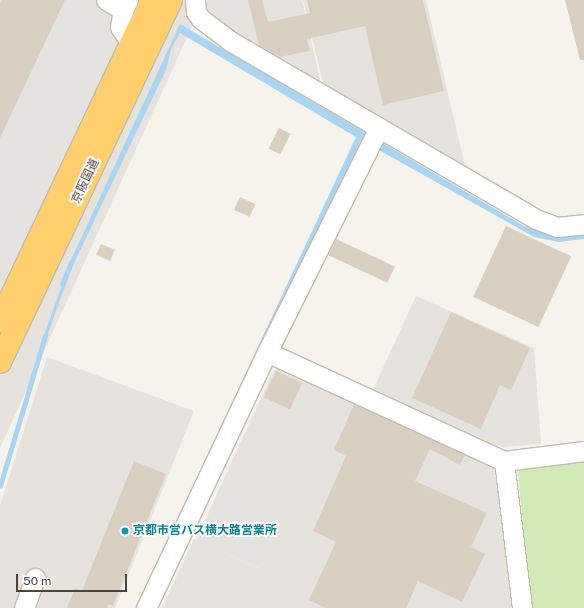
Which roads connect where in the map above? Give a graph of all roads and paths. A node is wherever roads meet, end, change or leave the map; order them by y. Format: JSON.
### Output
{"nodes":[{"id":1,"x":106,"y":0,"type":"edge"},
{"id":2,"x":195,"y":0,"type":"edge"},
{"id":3,"x":164,"y":2,"type":"edge"},
{"id":4,"x":126,"y":5,"type":"edge"},
{"id":5,"x":140,"y":40,"type":"junction"},
{"id":6,"x":375,"y":135,"type":"junction"},
{"id":7,"x":584,"y":224,"type":"edge"},
{"id":8,"x":0,"y":321,"type":"edge"},
{"id":9,"x":267,"y":352,"type":"junction"},
{"id":10,"x":0,"y":362,"type":"edge"},
{"id":11,"x":584,"y":451,"type":"edge"},
{"id":12,"x":504,"y":461,"type":"junction"},
{"id":13,"x":35,"y":578,"type":"dead end"},
{"id":14,"x":24,"y":608,"type":"edge"},
{"id":15,"x":146,"y":608,"type":"edge"},
{"id":16,"x":522,"y":608,"type":"edge"}],
"edges":[{"from":1,"to":4,"type":"street"},
{"from":2,"to":6,"type":"street"},
{"from":3,"to":5,"type":"highway","name":"京阪国道"},
{"from":4,"to":5,"type":"street"},
{"from":5,"to":8,"type":"highway","name":"京阪国道"},
{"from":5,"to":10,"type":"highway","name":"京阪国道"},
{"from":6,"to":7,"type":"street"},
{"from":6,"to":9,"type":"street"},
{"from":9,"to":12,"type":"street"},
{"from":9,"to":15,"type":"street"},
{"from":11,"to":12,"type":"street"},
{"from":12,"to":16,"type":"street"},
{"from":13,"to":14,"type":"street"}]}
